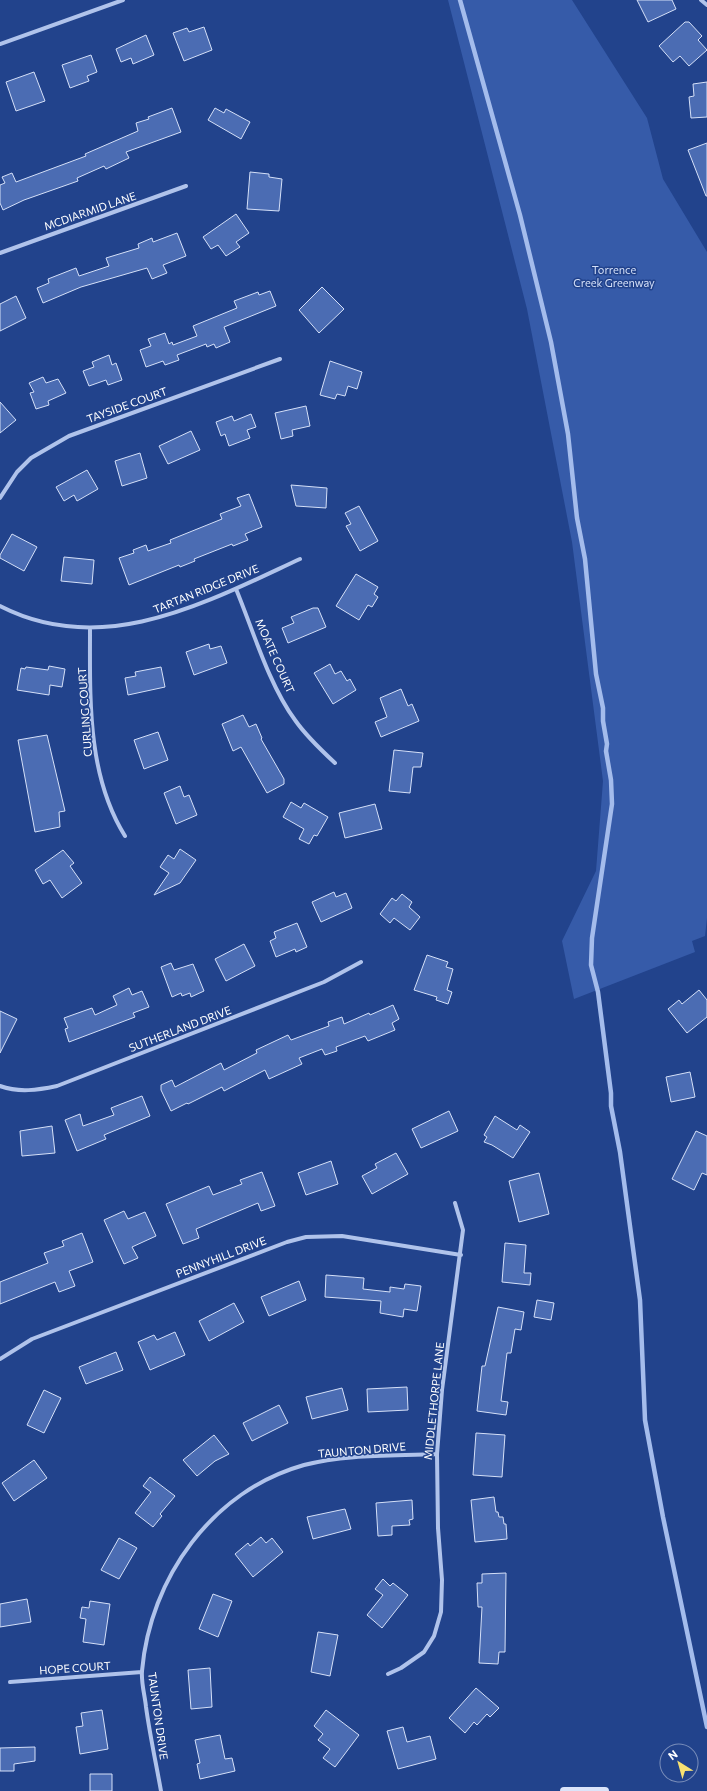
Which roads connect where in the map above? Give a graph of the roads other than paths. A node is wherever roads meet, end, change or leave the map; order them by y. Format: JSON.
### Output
{"nodes":[{"id":1,"x":123,"y":0,"type":"edge"},
{"id":2,"x":701,"y":0,"type":"edge"},
{"id":3,"x":707,"y":5,"type":"edge"},
{"id":4,"x":0,"y":44,"type":"edge"},
{"id":5,"x":186,"y":186,"type":"dead end"},
{"id":6,"x":0,"y":253,"type":"edge"},
{"id":7,"x":280,"y":359,"type":"dead end"},
{"id":8,"x":0,"y":498,"type":"edge"},
{"id":9,"x":300,"y":559,"type":"dead end"},
{"id":10,"x":236,"y":589,"type":"junction"},
{"id":11,"x":0,"y":606,"type":"edge"},
{"id":12,"x":90,"y":629,"type":"junction"},
{"id":13,"x":335,"y":763,"type":"dead end"},
{"id":14,"x":125,"y":836,"type":"dead end"},
{"id":15,"x":361,"y":962,"type":"dead end"},
{"id":16,"x":0,"y":1086,"type":"edge"},
{"id":17,"x":455,"y":1203,"type":"dead end"},
{"id":18,"x":461,"y":1255,"type":"junction"},
{"id":19,"x":0,"y":1359,"type":"edge"},
{"id":20,"x":437,"y":1454,"type":"junction"},
{"id":21,"x":142,"y":1672,"type":"junction"},
{"id":22,"x":388,"y":1674,"type":"dead end"},
{"id":23,"x":10,"y":1682,"type":"dead end"},
{"id":24,"x":161,"y":1791,"type":"edge"},
{"id":25,"x":564,"y":1791,"type":"edge"},
{"id":26,"x":605,"y":1791,"type":"edge"}],
"edges":[{"from":1,"to":4,"type":"street"},
{"from":2,"to":3,"type":"street"},
{"from":5,"to":6,"type":"street","name":"MCDIARMID LANE"},
{"from":7,"to":8,"type":"street","name":"TAYSIDE COURT"},
{"from":9,"to":10,"type":"street","name":"TARTAN RIDGE DRIVE"},
{"from":10,"to":12,"type":"street","name":"TARTAN RIDGE DRIVE"},
{"from":10,"to":13,"type":"street","name":"MOATE COURT"},
{"from":11,"to":12,"type":"street","name":"TARTAN RIDGE DRIVE"},
{"from":12,"to":14,"type":"street","name":"CURLING COURT"},
{"from":15,"to":16,"type":"street","name":"SUTHERLAND DRIVE"},
{"from":17,"to":18,"type":"street","name":"MIDDLETHORPE LANE"},
{"from":18,"to":19,"type":"street","name":"PENNYHILL DRIVE"},
{"from":18,"to":20,"type":"street","name":"MIDDLETHORPE LANE"},
{"from":20,"to":21,"type":"street","name":"TAUNTON DRIVE"},
{"from":20,"to":22,"type":"street","name":"MIDDLETHORPE LANE"},
{"from":21,"to":23,"type":"street","name":"HOPE COURT"},
{"from":21,"to":24,"type":"street","name":"TAUNTON DRIVE"},
{"from":25,"to":26,"type":"street"}]}
